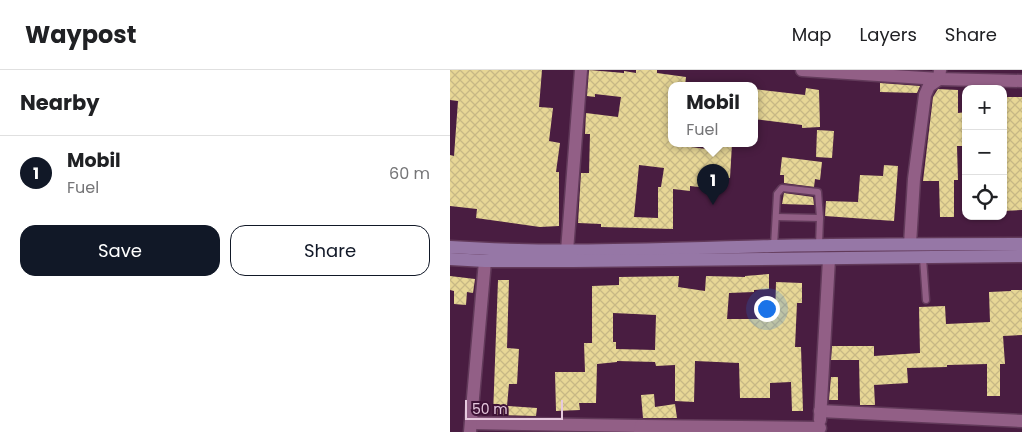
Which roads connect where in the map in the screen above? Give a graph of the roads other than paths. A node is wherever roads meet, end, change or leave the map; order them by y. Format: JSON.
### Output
{"nodes":[{"id":1,"x":581,"y":70,"type":"edge"},
{"id":2,"x":802,"y":70,"type":"edge"},
{"id":3,"x":939,"y":75,"type":"edge"},
{"id":4,"x":1022,"y":80,"type":"edge"},
{"id":5,"x":776,"y":217,"type":"junction"},
{"id":6,"x":820,"y":218,"type":"junction"},
{"id":7,"x":910,"y":244,"type":"junction"},
{"id":8,"x":1022,"y":244,"type":"edge"},
{"id":9,"x":819,"y":245,"type":"junction"},
{"id":10,"x":774,"y":246,"type":"junction"},
{"id":11,"x":450,"y":247,"type":"edge"},
{"id":12,"x":567,"y":250,"type":"junction"},
{"id":13,"x":1022,"y":256,"type":"edge"},
{"id":14,"x":923,"y":258,"type":"junction"},
{"id":15,"x":450,"y":259,"type":"edge"},
{"id":16,"x":829,"y":259,"type":"junction"},
{"id":17,"x":485,"y":261,"type":"junction"},
{"id":18,"x":926,"y":300,"type":"dead end"},
{"id":19,"x":820,"y":411,"type":"junction"},
{"id":20,"x":1022,"y":421,"type":"edge"},
{"id":21,"x":471,"y":427,"type":"edge"},
{"id":22,"x":640,"y":429,"type":"edge"},
{"id":23,"x":820,"y":430,"type":"edge"}],
"edges":[{"from":1,"to":12,"type":"street"},
{"from":2,"to":3,"type":"street"},
{"from":3,"to":4,"type":"street"},
{"from":3,"to":7,"type":"street"},
{"from":5,"to":6,"type":"lane"},
{"from":5,"to":6,"type":"lane"},
{"from":5,"to":10,"type":"lane"},
{"from":6,"to":9,"type":"lane"},
{"from":7,"to":8,"type":"street"},
{"from":7,"to":9,"type":"street"},
{"from":9,"to":10,"type":"street"},
{"from":10,"to":12,"type":"street"},
{"from":11,"to":12,"type":"street"},
{"from":13,"to":14,"type":"street"},
{"from":14,"to":16,"type":"street"},
{"from":14,"to":18,"type":"lane"},
{"from":15,"to":17,"type":"street"},
{"from":16,"to":17,"type":"street"},
{"from":16,"to":19,"type":"street"},
{"from":17,"to":21,"type":"street"},
{"from":19,"to":20,"type":"street"},
{"from":19,"to":23,"type":"street"},
{"from":21,"to":22,"type":"street"},
{"from":22,"to":23,"type":"street"}]}
